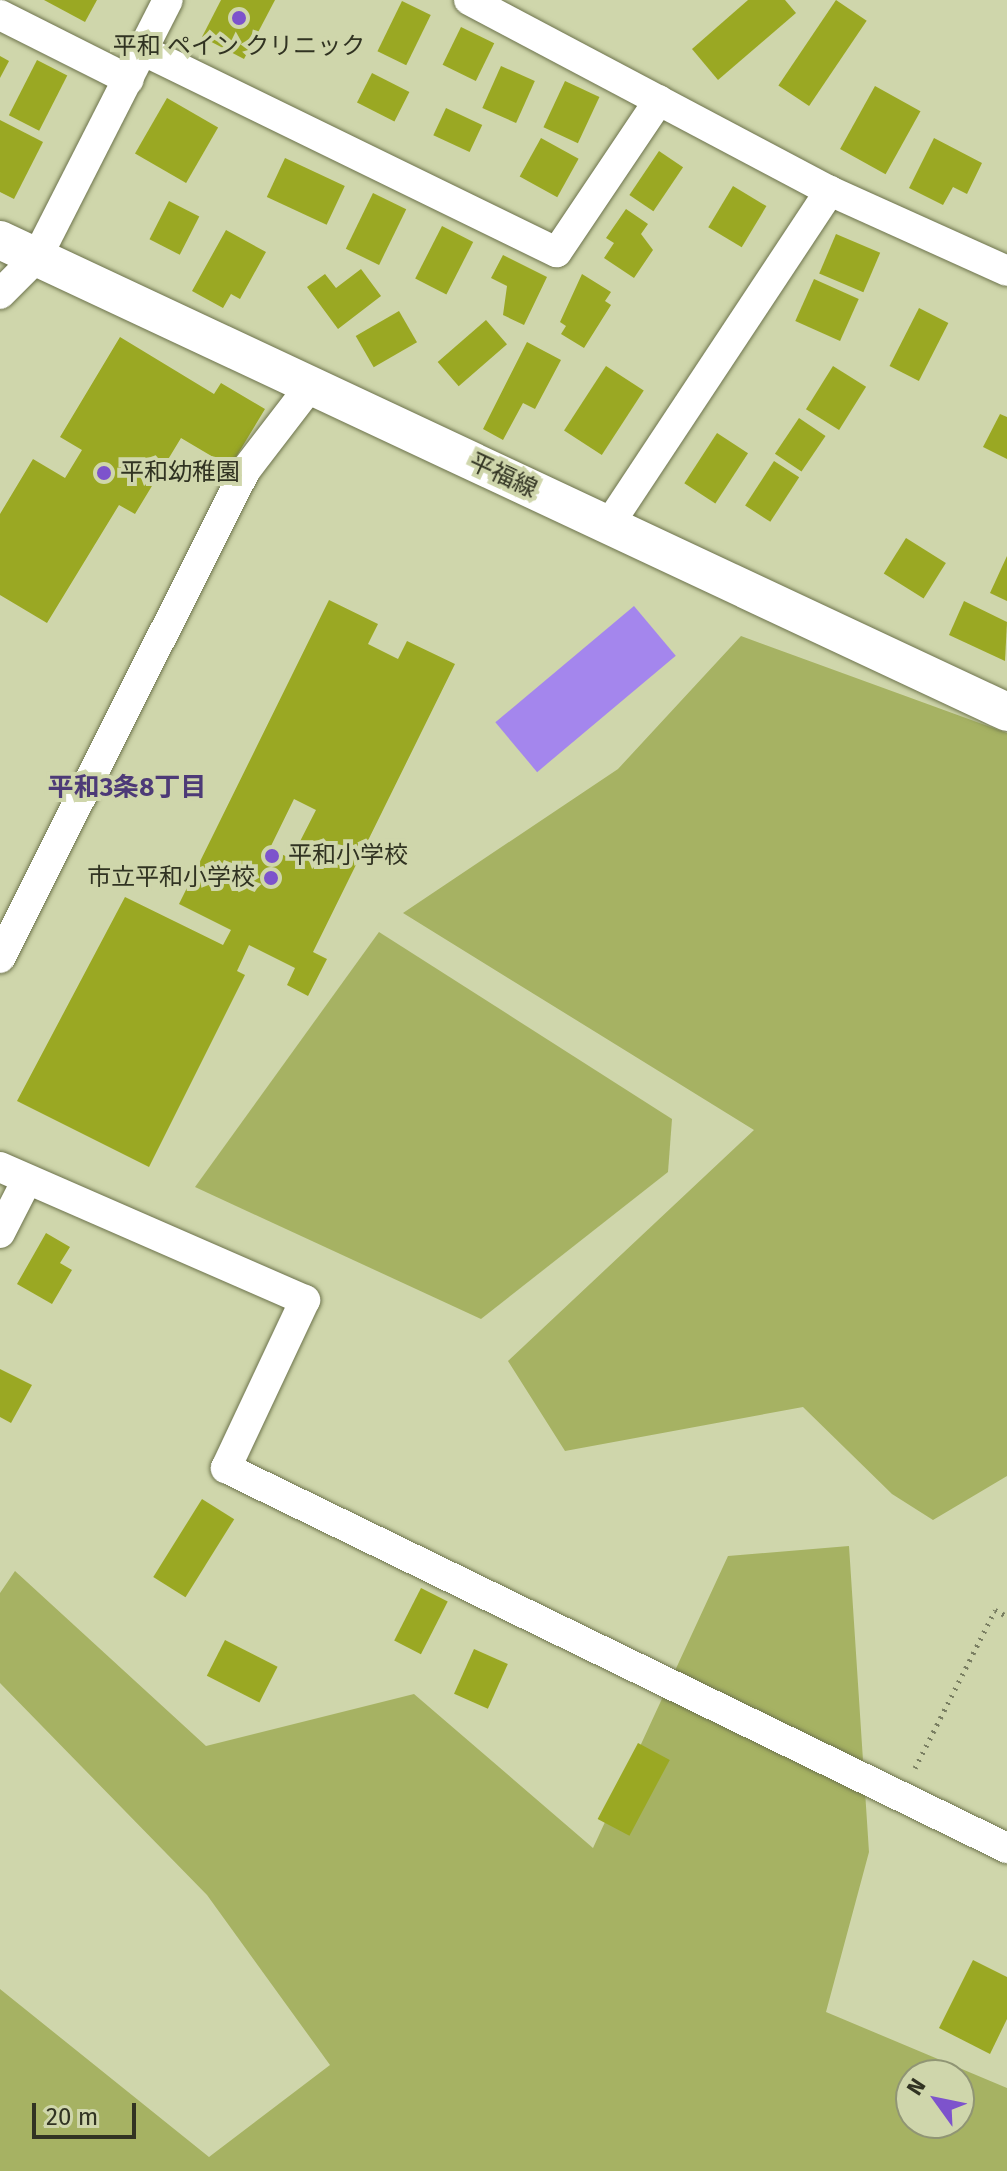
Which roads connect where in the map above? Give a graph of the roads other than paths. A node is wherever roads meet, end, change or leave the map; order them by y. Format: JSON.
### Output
{"nodes":[{"id":1,"x":168,"y":0,"type":"edge"},
{"id":2,"x":469,"y":0,"type":"edge"},
{"id":3,"x":0,"y":15,"type":"edge"},
{"id":4,"x":144,"y":51,"type":"junction"},
{"id":5,"x":129,"y":80,"type":"junction"},
{"id":6,"x":659,"y":100,"type":"junction"},
{"id":7,"x":830,"y":191,"type":"junction"},
{"id":8,"x":0,"y":240,"type":"edge"},
{"id":9,"x":37,"y":257,"type":"junction"},
{"id":10,"x":1007,"y":271,"type":"edge"},
{"id":11,"x":0,"y":294,"type":"edge"},
{"id":12,"x":311,"y":385,"type":"junction"},
{"id":13,"x":608,"y":526,"type":"junction"},
{"id":14,"x":1007,"y":712,"type":"edge"},
{"id":15,"x":0,"y":958,"type":"edge"},
{"id":16,"x":0,"y":1167,"type":"edge"},
{"id":17,"x":27,"y":1180,"type":"junction"},
{"id":18,"x":0,"y":1233,"type":"edge"},
{"id":19,"x":1007,"y":1848,"type":"edge"}],
"edges":[{"from":1,"to":4,"type":"street"},
{"from":2,"to":6,"type":"street"},
{"from":3,"to":5,"type":"street"},
{"from":4,"to":5,"type":"street"},
{"from":4,"to":6,"type":"street"},
{"from":5,"to":9,"type":"street"},
{"from":6,"to":7,"type":"street"},
{"from":7,"to":10,"type":"street"},
{"from":7,"to":13,"type":"street"},
{"from":8,"to":9,"type":"street","name":"平福線"},
{"from":9,"to":11,"type":"street"},
{"from":9,"to":12,"type":"street","name":"平福線"},
{"from":12,"to":13,"type":"street","name":"平福線"},
{"from":12,"to":15,"type":"street"},
{"from":13,"to":14,"type":"street","name":"平福線"},
{"from":16,"to":17,"type":"street"},
{"from":17,"to":18,"type":"street"},
{"from":17,"to":19,"type":"street"}]}
